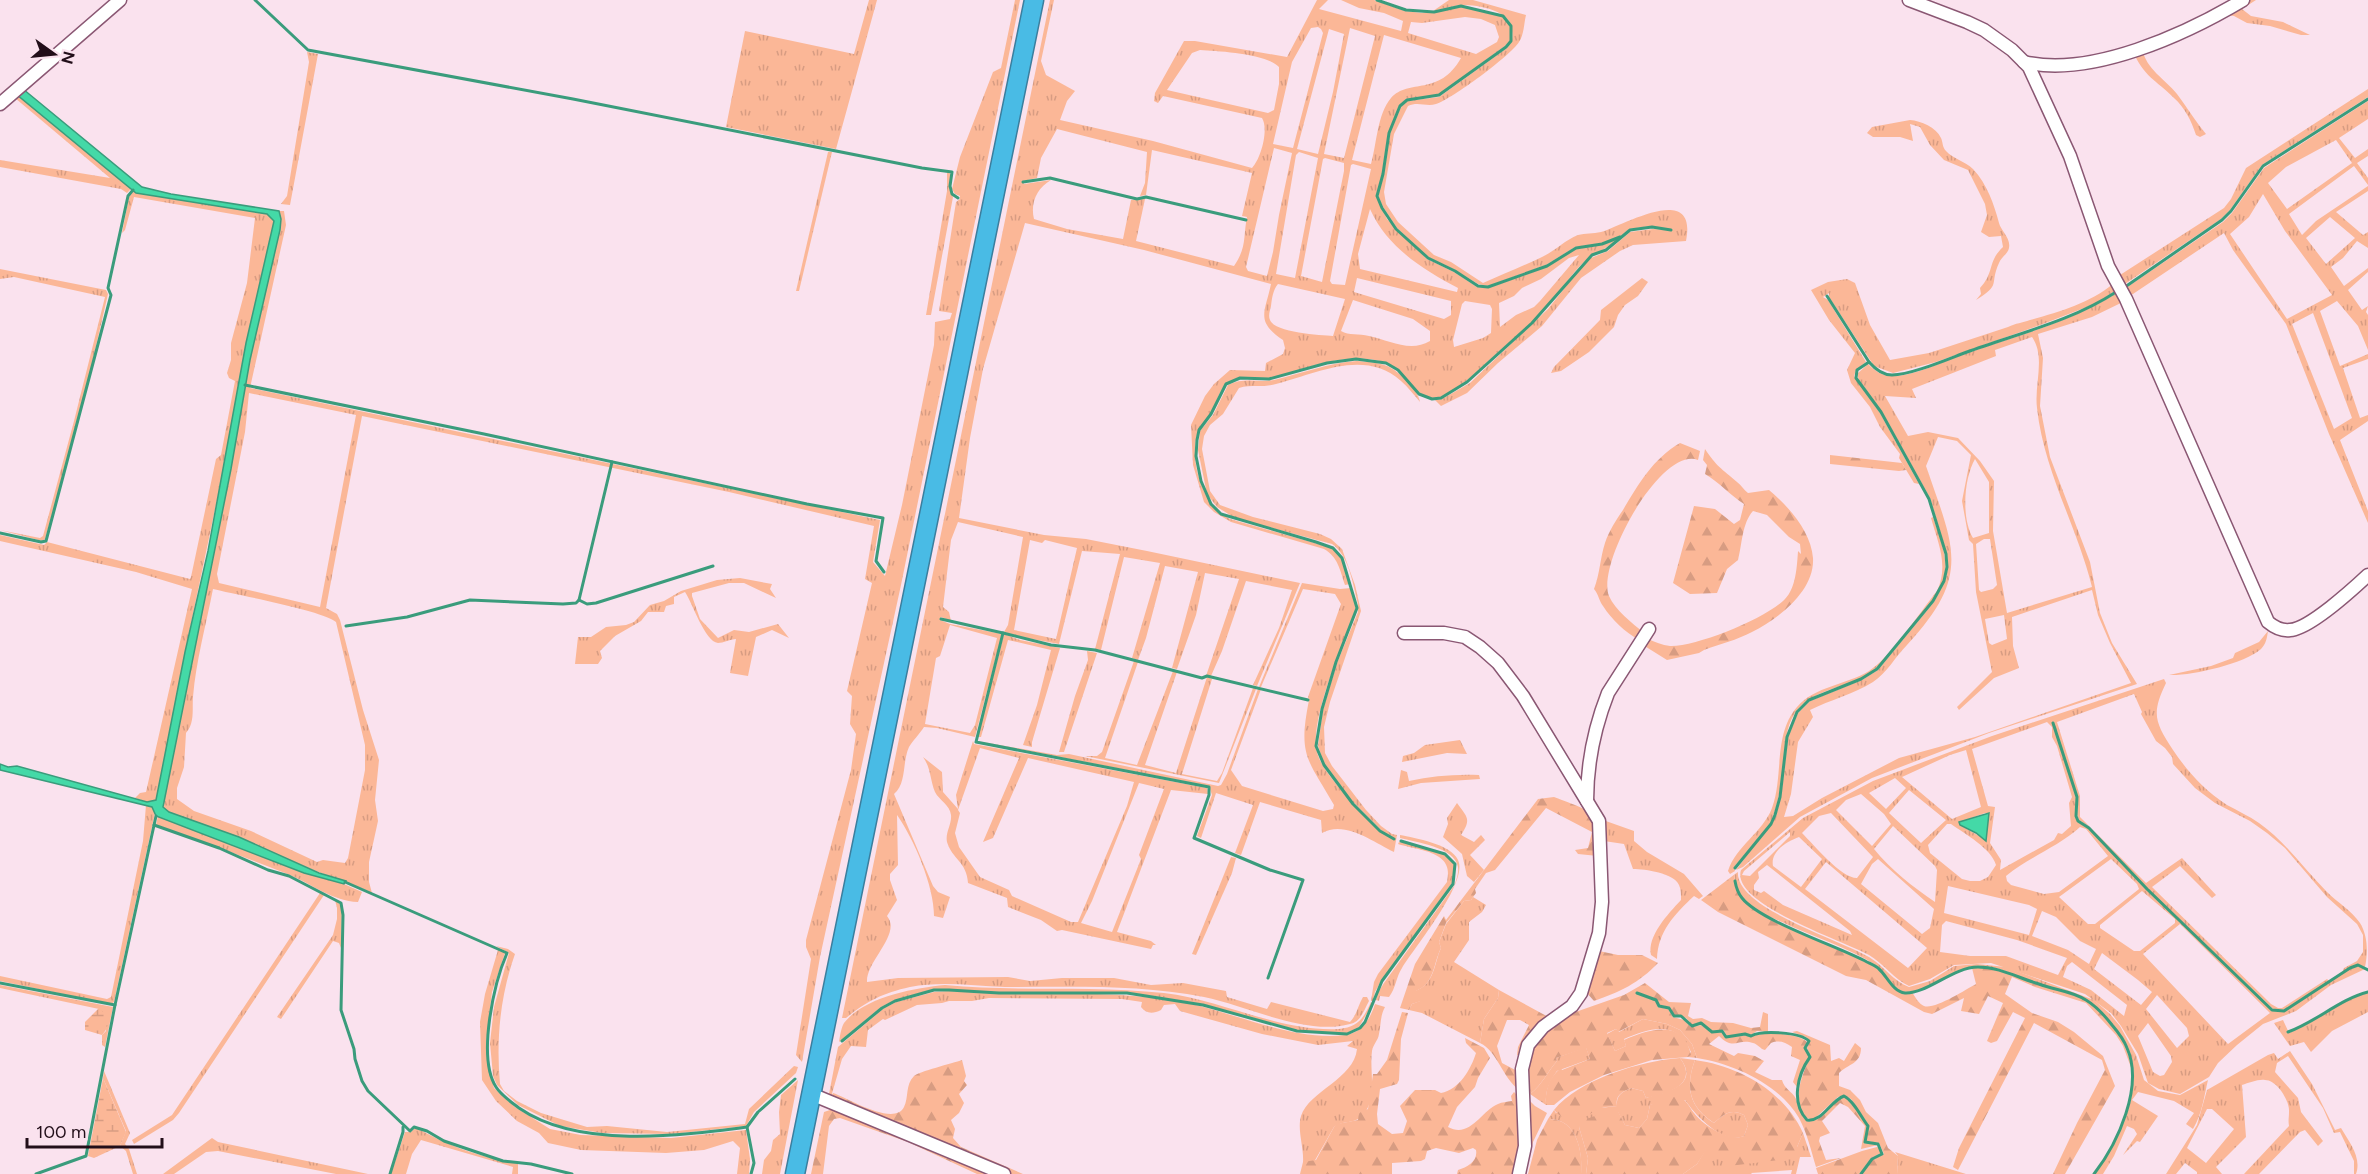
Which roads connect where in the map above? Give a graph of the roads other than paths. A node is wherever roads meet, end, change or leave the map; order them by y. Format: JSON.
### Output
{"nodes":[{"id":1,"x":120,"y":0,"type":"edge"},
{"id":2,"x":1034,"y":0,"type":"edge"},
{"id":3,"x":1909,"y":0,"type":"edge"},
{"id":4,"x":2243,"y":0,"type":"edge"},
{"id":5,"x":2024,"y":62,"type":"junction"},
{"id":6,"x":0,"y":104,"type":"edge"},
{"id":7,"x":2368,"y":575,"type":"edge"},
{"id":8,"x":1649,"y":629,"type":"dead end"},
{"id":9,"x":1404,"y":633,"type":"dead end"},
{"id":10,"x":1587,"y":801,"type":"junction"},
{"id":11,"x":811,"y":1094,"type":"junction"},
{"id":12,"x":795,"y":1174,"type":"edge"},
{"id":13,"x":1004,"y":1174,"type":"edge"},
{"id":14,"x":1518,"y":1174,"type":"edge"}],
"edges":[{"from":1,"to":6,"type":"street"},
{"from":2,"to":11,"type":"highway"},
{"from":3,"to":5,"type":"street"},
{"from":4,"to":5,"type":"street"},
{"from":5,"to":7,"type":"street"},
{"from":8,"to":10,"type":"street"},
{"from":9,"to":10,"type":"street"},
{"from":10,"to":14,"type":"street"},
{"from":11,"to":12,"type":"highway"},
{"from":11,"to":13,"type":"street"}]}
